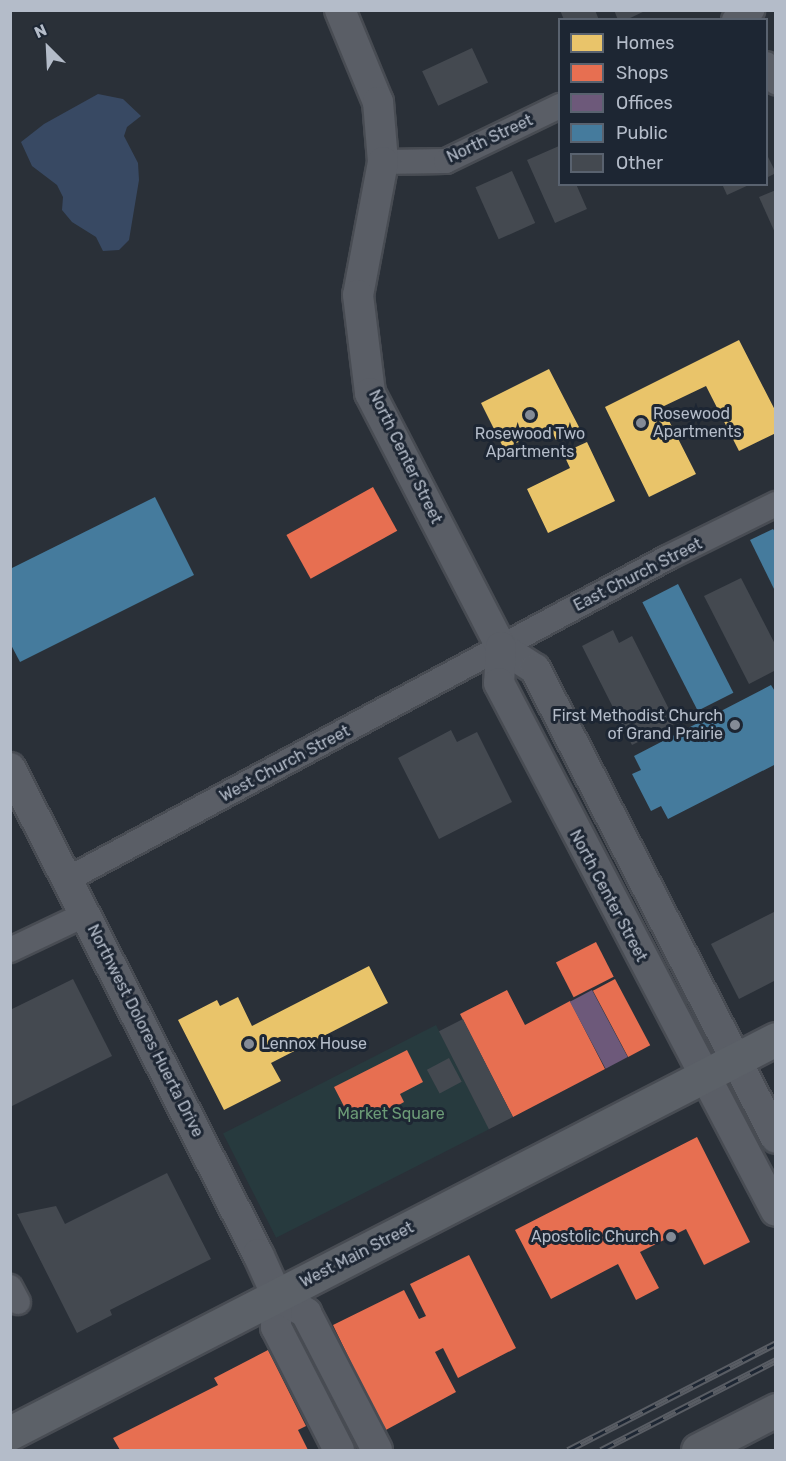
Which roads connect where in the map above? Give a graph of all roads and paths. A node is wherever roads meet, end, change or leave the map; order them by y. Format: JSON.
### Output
{"nodes":[{"id":1,"x":340,"y":10,"type":"edge"},
{"id":2,"x":768,"y":68,"type":"edge"},
{"id":3,"x":776,"y":82,"type":"edge"},
{"id":4,"x":558,"y":107,"type":"edge"},
{"id":5,"x":383,"y":162,"type":"junction"},
{"id":6,"x":776,"y":504,"type":"edge"},
{"id":7,"x":501,"y":647,"type":"junction"},
{"id":8,"x":10,"y":768,"type":"edge"},
{"id":9,"x":68,"y":879,"type":"junction"},
{"id":10,"x":86,"y":914,"type":"junction"},
{"id":11,"x":10,"y":950,"type":"edge"},
{"id":12,"x":776,"y":1039,"type":"edge"},
{"id":13,"x":735,"y":1060,"type":"junction"},
{"id":14,"x":704,"y":1076,"type":"junction"},
{"id":15,"x":776,"y":1138,"type":"edge"},
{"id":16,"x":776,"y":1211,"type":"edge"},
{"id":17,"x":277,"y":1296,"type":"junction"},
{"id":18,"x":776,"y":1410,"type":"edge"},
{"id":19,"x":10,"y":1432,"type":"edge"},
{"id":20,"x":339,"y":1450,"type":"edge"},
{"id":21,"x":377,"y":1450,"type":"edge"},
{"id":22,"x":698,"y":1450,"type":"edge"}],
"edges":[{"from":1,"to":5,"type":"street","name":"North Center Street"},
{"from":2,"to":3,"type":"street"},
{"from":4,"to":5,"type":"street","name":"North Street"},
{"from":5,"to":7,"type":"street","name":"North Center Street"},
{"from":6,"to":7,"type":"street","name":"East Church Street"},
{"from":7,"to":9,"type":"street","name":"West Church Street"},
{"from":7,"to":13,"type":"street","name":"North Center Street"},
{"from":7,"to":14,"type":"street","name":"North Center Street"},
{"from":8,"to":9,"type":"street","name":"Northwest Dolores Huerta Drive"},
{"from":9,"to":10,"type":"street","name":"Northwest Dolores Huerta Drive"},
{"from":10,"to":11,"type":"street"},
{"from":10,"to":17,"type":"street","name":"Northwest Dolores Huerta Drive"},
{"from":12,"to":13,"type":"main road","name":"West Main Street"},
{"from":13,"to":14,"type":"main road","name":"West Main Street"},
{"from":13,"to":15,"type":"street","name":"North Center Street"},
{"from":14,"to":16,"type":"street","name":"North Center Street"},
{"from":14,"to":17,"type":"main road","name":"West Main Street"},
{"from":17,"to":19,"type":"main road","name":"West Main Street"},
{"from":17,"to":20,"type":"street"},
{"from":17,"to":21,"type":"street"},
{"from":18,"to":22,"type":"main road"}]}
